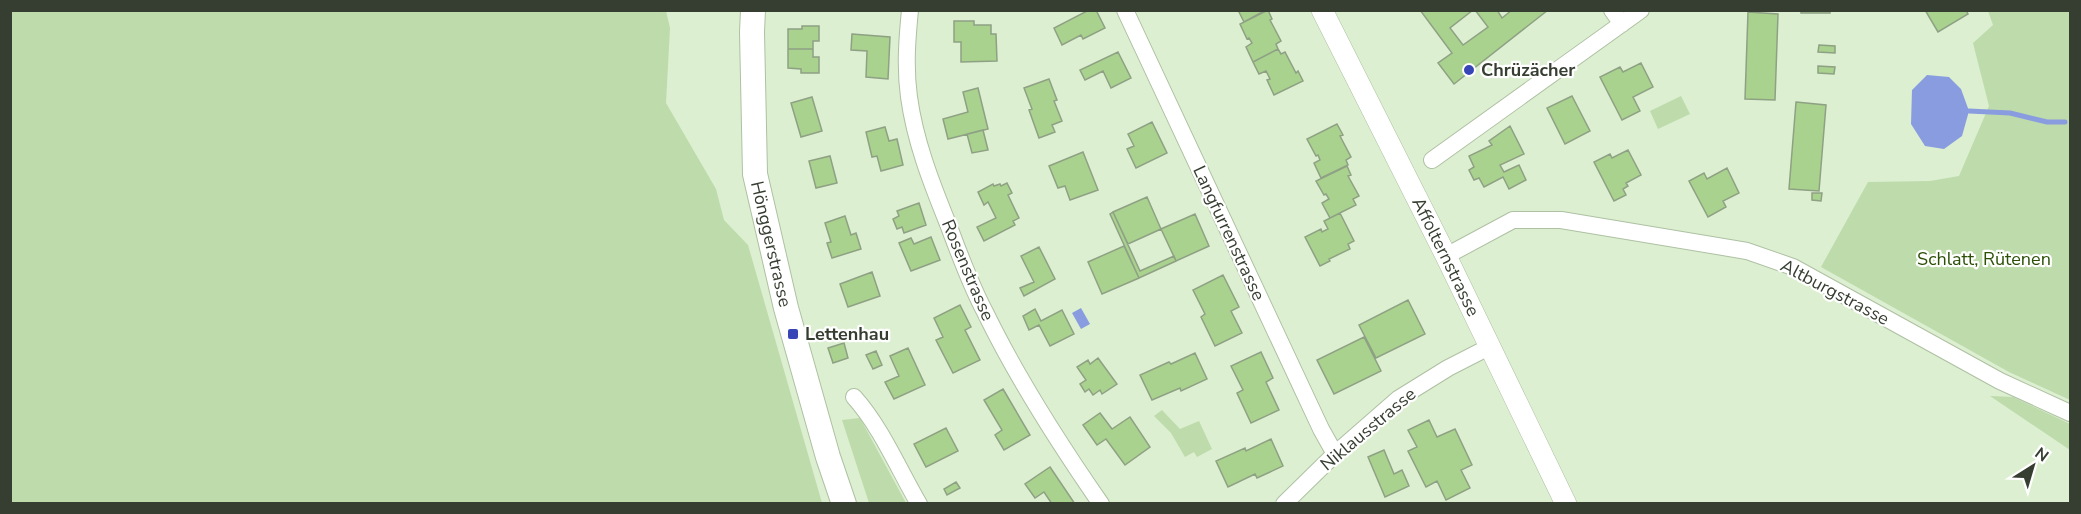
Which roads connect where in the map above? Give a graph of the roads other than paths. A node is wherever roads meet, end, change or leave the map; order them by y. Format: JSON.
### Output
{"nodes":[{"id":1,"x":753,"y":10,"type":"edge"},
{"id":2,"x":910,"y":10,"type":"edge"},
{"id":3,"x":1125,"y":10,"type":"edge"},
{"id":4,"x":1322,"y":10,"type":"edge"},
{"id":5,"x":1641,"y":10,"type":"edge"},
{"id":6,"x":1617,"y":17,"type":"edge"},
{"id":7,"x":1432,"y":160,"type":"dead end"},
{"id":8,"x":1446,"y":256,"type":"junction"},
{"id":9,"x":1491,"y":346,"type":"junction"},
{"id":10,"x":854,"y":396,"type":"dead end"},
{"id":11,"x":2070,"y":413,"type":"edge"},
{"id":12,"x":1335,"y":454,"type":"junction"},
{"id":13,"x":844,"y":504,"type":"edge"},
{"id":14,"x":919,"y":504,"type":"edge"},
{"id":15,"x":1101,"y":504,"type":"edge"},
{"id":16,"x":1284,"y":504,"type":"edge"},
{"id":17,"x":1566,"y":504,"type":"edge"}],
"edges":[{"from":1,"to":13,"type":"main road","name":"Hönggerstrasse"},
{"from":2,"to":15,"type":"street","name":"Rosenstrasse"},
{"from":3,"to":12,"type":"street","name":"Langfurrenstrasse"},
{"from":4,"to":8,"type":"street","name":"Affolternstrasse"},
{"from":5,"to":6,"type":"street"},
{"from":6,"to":7,"type":"street"},
{"from":8,"to":9,"type":"street","name":"Affolternstrasse"},
{"from":8,"to":11,"type":"street","name":"Altburgstrasse"},
{"from":9,"to":12,"type":"street","name":"Niklausstrasse"},
{"from":9,"to":17,"type":"street","name":"Affolternstrasse"},
{"from":10,"to":14,"type":"street"},
{"from":12,"to":16,"type":"street","name":"Niklausstrasse"}]}
